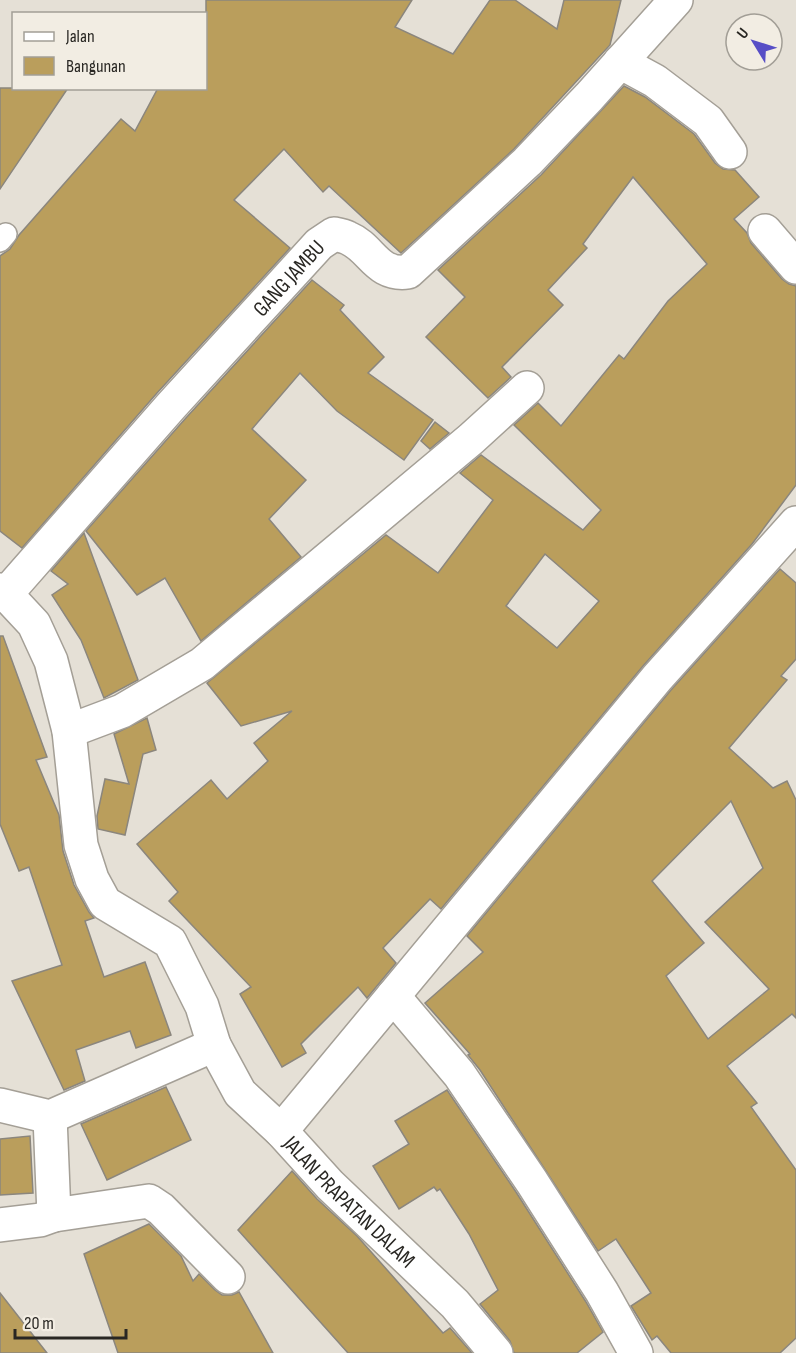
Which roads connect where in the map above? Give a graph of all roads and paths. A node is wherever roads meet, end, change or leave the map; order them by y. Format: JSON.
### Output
{"nodes":[{"id":1,"x":676,"y":0,"type":"edge"},
{"id":2,"x":620,"y":62,"type":"junction"},
{"id":3,"x":730,"y":152,"type":"dead end"},
{"id":4,"x":765,"y":231,"type":"dead end"},
{"id":5,"x":796,"y":267,"type":"edge"},
{"id":6,"x":527,"y":388,"type":"dead end"},
{"id":7,"x":796,"y":523,"type":"edge"},
{"id":8,"x":3,"y":592,"type":"edge"},
{"id":9,"x":69,"y":732,"type":"junction"},
{"id":10,"x":393,"y":996,"type":"junction"},
{"id":11,"x":214,"y":1044,"type":"junction"},
{"id":12,"x":0,"y":1105,"type":"edge"},
{"id":13,"x":50,"y":1117,"type":"junction"},
{"id":14,"x":281,"y":1131,"type":"junction"},
{"id":15,"x":54,"y":1215,"type":"junction"},
{"id":16,"x":0,"y":1225,"type":"edge"},
{"id":17,"x":228,"y":1277,"type":"dead end"},
{"id":18,"x":496,"y":1353,"type":"edge"},
{"id":19,"x":636,"y":1353,"type":"edge"}],
"edges":[{"from":1,"to":2,"type":"street","name":"GANG JAMBU"},
{"from":2,"to":3,"type":"street"},
{"from":2,"to":8,"type":"street","name":"GANG JAMBU"},
{"from":4,"to":5,"type":"street"},
{"from":6,"to":9,"type":"street"},
{"from":7,"to":10,"type":"street"},
{"from":8,"to":9,"type":"street","name":"JALAN PRAPATAN DALAM"},
{"from":9,"to":11,"type":"street","name":"JALAN PRAPATAN DALAM"},
{"from":10,"to":14,"type":"street"},
{"from":10,"to":19,"type":"street"},
{"from":11,"to":13,"type":"street"},
{"from":11,"to":14,"type":"street","name":"JALAN PRAPATAN DALAM"},
{"from":12,"to":13,"type":"street"},
{"from":13,"to":15,"type":"street"},
{"from":14,"to":18,"type":"street","name":"JALAN PRAPATAN DALAM"},
{"from":15,"to":16,"type":"street"},
{"from":15,"to":17,"type":"street"}]}
